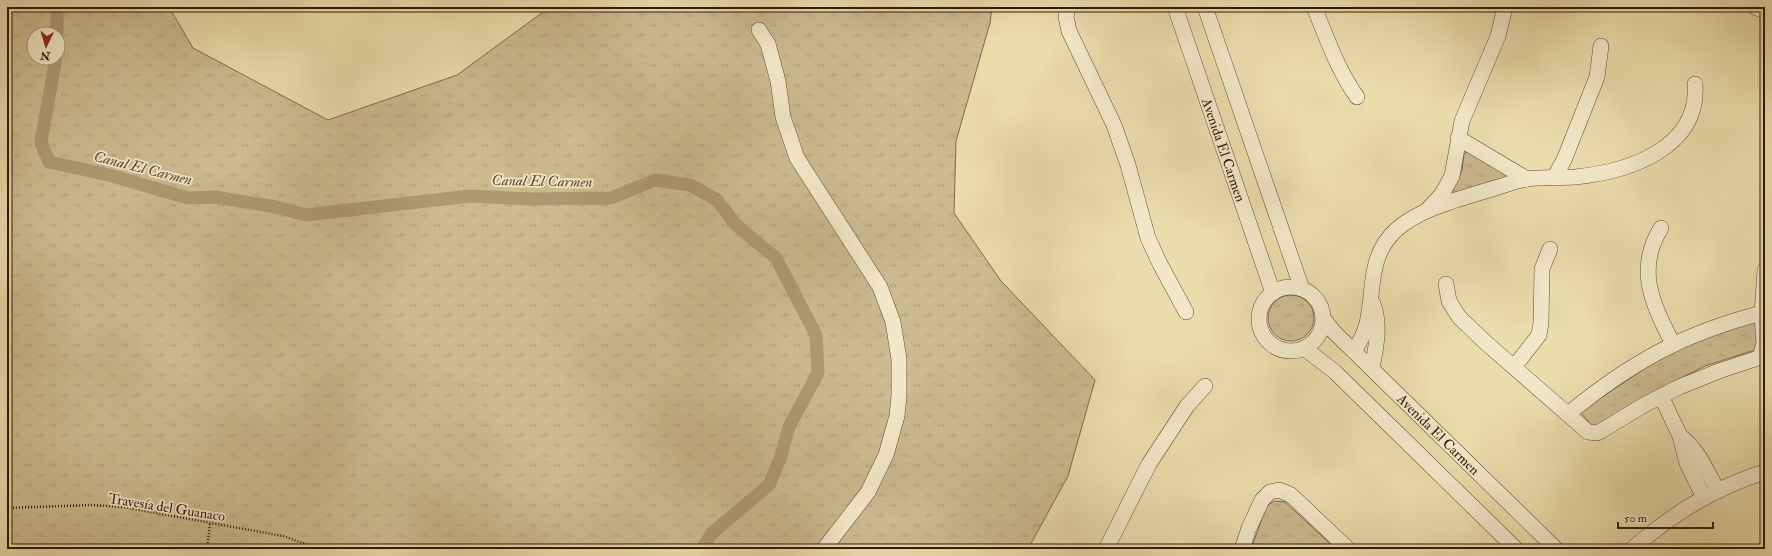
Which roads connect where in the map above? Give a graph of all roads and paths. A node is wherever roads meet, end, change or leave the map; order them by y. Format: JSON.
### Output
{"nodes":[{"id":1,"x":1068,"y":7,"type":"edge"},
{"id":2,"x":1175,"y":7,"type":"edge"},
{"id":3,"x":1205,"y":7,"type":"edge"},
{"id":4,"x":1314,"y":7,"type":"edge"},
{"id":5,"x":1505,"y":7,"type":"edge"},
{"id":6,"x":1755,"y":7,"type":"edge"},
{"id":7,"x":1765,"y":11,"type":"edge"},
{"id":8,"x":760,"y":30,"type":"dead end"},
{"id":9,"x":1601,"y":46,"type":"dead end"},
{"id":10,"x":1695,"y":84,"type":"dead end"},
{"id":11,"x":1357,"y":97,"type":"dead end"},
{"id":12,"x":1458,"y":138,"type":"junction"},
{"id":13,"x":1554,"y":178,"type":"junction"},
{"id":14,"x":1527,"y":179,"type":"junction"},
{"id":15,"x":1426,"y":212,"type":"junction"},
{"id":16,"x":1661,"y":228,"type":"dead end"},
{"id":17,"x":1550,"y":249,"type":"dead end"},
{"id":18,"x":1765,"y":270,"type":"edge"},
{"id":19,"x":1446,"y":284,"type":"dead end"},
{"id":20,"x":1302,"y":289,"type":"junction"},
{"id":21,"x":1273,"y":293,"type":"junction"},
{"id":22,"x":1370,"y":298,"type":"junction"},
{"id":23,"x":1186,"y":312,"type":"dead end"},
{"id":24,"x":1762,"y":313,"type":"junction"},
{"id":25,"x":1323,"y":318,"type":"junction"},
{"id":26,"x":1673,"y":344,"type":"junction"},
{"id":27,"x":1304,"y":348,"type":"junction"},
{"id":28,"x":1354,"y":350,"type":"junction"},
{"id":29,"x":1514,"y":367,"type":"junction"},
{"id":30,"x":1372,"y":368,"type":"junction"},
{"id":31,"x":1205,"y":386,"type":"dead end"},
{"id":32,"x":1661,"y":396,"type":"junction"},
{"id":33,"x":1568,"y":414,"type":"junction"},
{"id":34,"x":1680,"y":436,"type":"junction"},
{"id":35,"x":1765,"y":472,"type":"edge"},
{"id":36,"x":1718,"y":491,"type":"junction"},
{"id":37,"x":1704,"y":498,"type":"junction"},
{"id":38,"x":7,"y":508,"type":"edge"},
{"id":39,"x":210,"y":524,"type":"junction"},
{"id":40,"x":207,"y":549,"type":"edge"},
{"id":41,"x":320,"y":549,"type":"edge"},
{"id":42,"x":824,"y":549,"type":"edge"},
{"id":43,"x":1106,"y":549,"type":"edge"},
{"id":44,"x":1242,"y":549,"type":"edge"},
{"id":45,"x":1348,"y":549,"type":"edge"},
{"id":46,"x":1516,"y":549,"type":"edge"},
{"id":47,"x":1556,"y":549,"type":"edge"},
{"id":48,"x":1632,"y":549,"type":"edge"}],
"edges":[{"from":1,"to":23,"type":"street"},
{"from":2,"to":21,"type":"street","name":"Avenida El Carmen"},
{"from":3,"to":20,"type":"street","name":"Avenida El Carmen"},
{"from":4,"to":11,"type":"street"},
{"from":5,"to":12,"type":"street"},
{"from":6,"to":7,"type":"street"},
{"from":8,"to":42,"type":"street"},
{"from":9,"to":13,"type":"street"},
{"from":10,"to":13,"type":"street"},
{"from":12,"to":14,"type":"street"},
{"from":12,"to":15,"type":"street"},
{"from":13,"to":14,"type":"street"},
{"from":14,"to":15,"type":"street"},
{"from":15,"to":22,"type":"street"},
{"from":16,"to":26,"type":"street"},
{"from":17,"to":29,"type":"street"},
{"from":18,"to":24,"type":"street"},
{"from":19,"to":29,"type":"street"},
{"from":20,"to":21,"type":"street"},
{"from":20,"to":25,"type":"street"},
{"from":21,"to":27,"type":"street"},
{"from":22,"to":28,"type":"street"},
{"from":22,"to":30,"type":"street"},
{"from":24,"to":26,"type":"street"},
{"from":24,"to":32,"type":"street"},
{"from":25,"to":27,"type":"street"},
{"from":25,"to":28,"type":"street","name":"Avenida El Carmen"},
{"from":26,"to":33,"type":"street"},
{"from":27,"to":46,"type":"street","name":"Avenida El Carmen"},
{"from":28,"to":30,"type":"street","name":"Avenida El Carmen"},
{"from":29,"to":33,"type":"street"},
{"from":30,"to":47,"type":"street","name":"Avenida El Carmen"},
{"from":31,"to":43,"type":"street"},
{"from":32,"to":33,"type":"street"},
{"from":32,"to":34,"type":"street"},
{"from":34,"to":36,"type":"street"},
{"from":34,"to":37,"type":"street"},
{"from":35,"to":36,"type":"street"},
{"from":36,"to":37,"type":"street"},
{"from":37,"to":48,"type":"street"},
{"from":38,"to":39,"type":"path","name":"Travesía del Guanaco"},
{"from":39,"to":40,"type":"path"},
{"from":39,"to":41,"type":"path","name":"Travesía del Guanaco"},
{"from":44,"to":45,"type":"street"}]}
